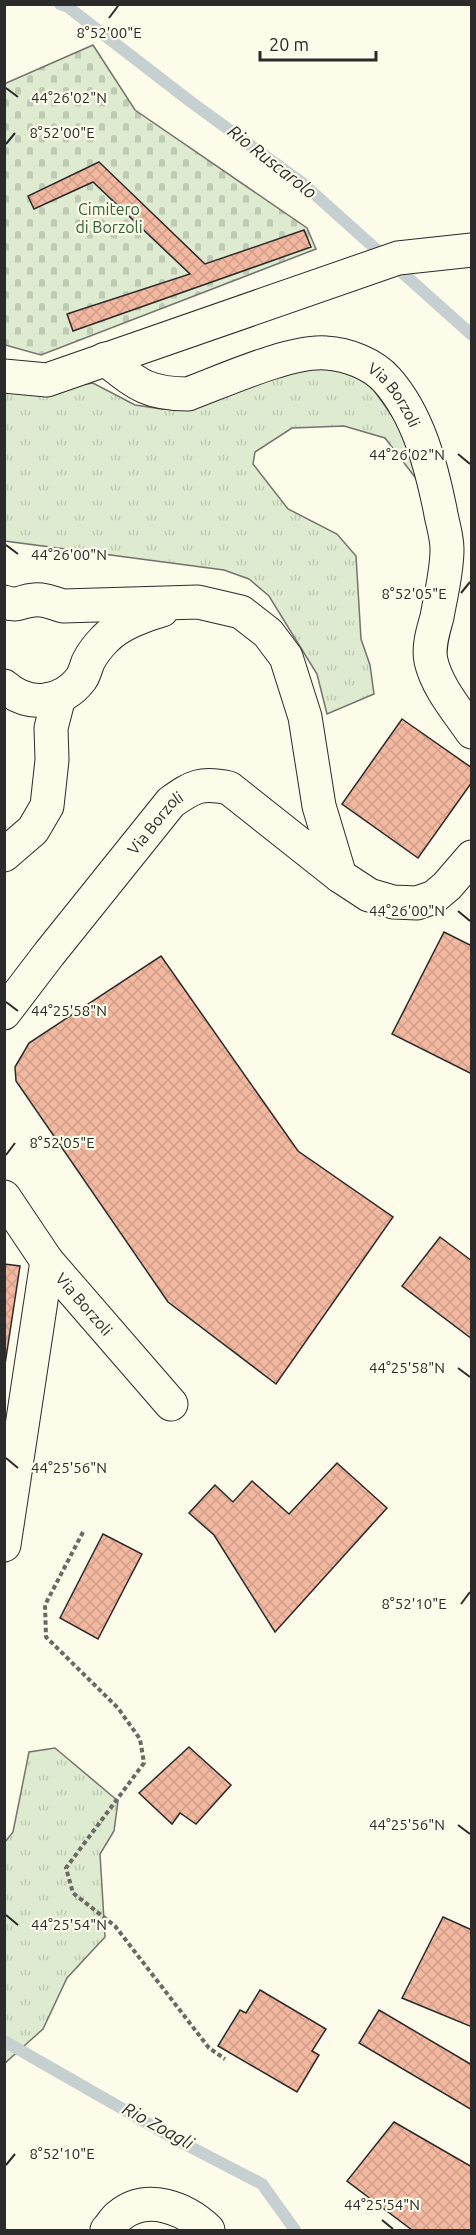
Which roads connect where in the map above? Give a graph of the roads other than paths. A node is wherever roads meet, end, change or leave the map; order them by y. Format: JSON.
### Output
{"nodes":[{"id":1,"x":471,"y":250,"type":"edge"},
{"id":2,"x":105,"y":359,"type":"junction"},
{"id":3,"x":4,"y":376,"type":"edge"},
{"id":4,"x":198,"y":602,"type":"junction"},
{"id":5,"x":63,"y":606,"type":"junction"},
{"id":6,"x":8,"y":607,"type":"edge"},
{"id":7,"x":89,"y":661,"type":"junction"},
{"id":8,"x":4,"y":686,"type":"edge"},
{"id":9,"x":59,"y":697,"type":"junction"},
{"id":10,"x":471,"y":732,"type":"edge"},
{"id":11,"x":4,"y":855,"type":"edge"},
{"id":12,"x":471,"y":857,"type":"edge"},
{"id":13,"x":340,"y":876,"type":"junction"},
{"id":14,"x":4,"y":1013,"type":"edge"},
{"id":15,"x":4,"y":1197,"type":"edge"},
{"id":16,"x":47,"y":1261,"type":"junction"},
{"id":17,"x":171,"y":1404,"type":"dead end"},
{"id":18,"x":4,"y":1545,"type":"edge"},
{"id":19,"x":107,"y":2230,"type":"edge"},
{"id":20,"x":208,"y":2230,"type":"edge"}],
"edges":[{"from":1,"to":2,"type":"street"},
{"from":2,"to":3,"type":"street"},
{"from":2,"to":10,"type":"street","name":"Via Borzoli"},
{"from":4,"to":5,"type":"street"},
{"from":4,"to":7,"type":"street"},
{"from":4,"to":13,"type":"street"},
{"from":5,"to":6,"type":"street"},
{"from":5,"to":7,"type":"street"},
{"from":7,"to":9,"type":"street"},
{"from":8,"to":9,"type":"street"},
{"from":9,"to":11,"type":"street"},
{"from":12,"to":13,"type":"street","name":"Via Borzoli"},
{"from":13,"to":14,"type":"street","name":"Via Borzoli"},
{"from":15,"to":16,"type":"street","name":"Via Borzoli"},
{"from":16,"to":17,"type":"street","name":"Via Borzoli"},
{"from":16,"to":18,"type":"street"},
{"from":19,"to":20,"type":"street"}]}
